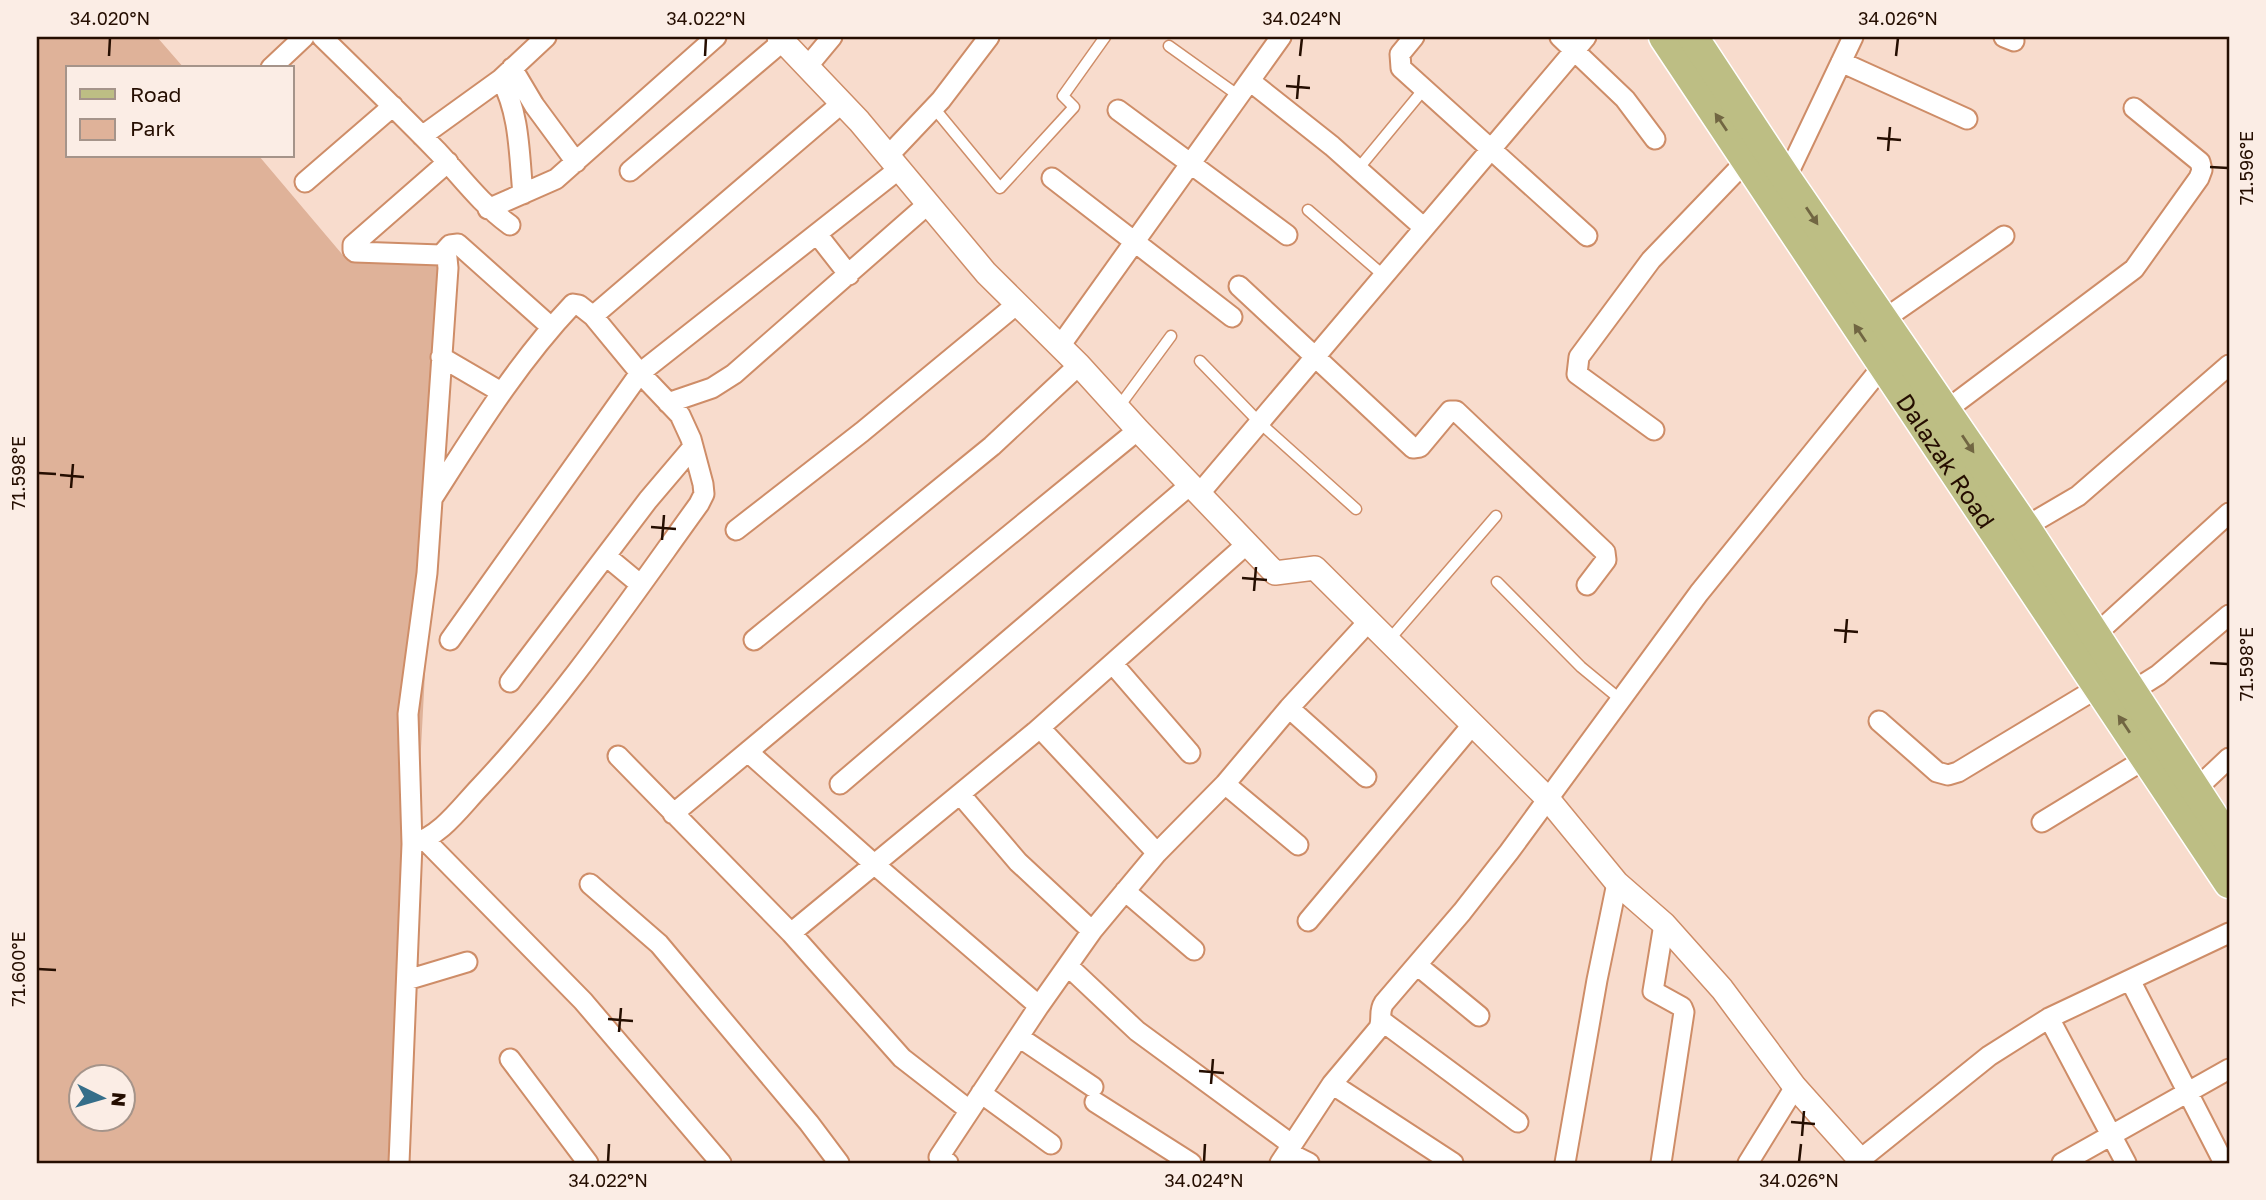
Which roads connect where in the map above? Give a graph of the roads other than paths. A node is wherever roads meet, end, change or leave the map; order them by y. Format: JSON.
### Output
{"nodes":[{"id":1,"x":304,"y":37,"type":"edge"},
{"id":2,"x":322,"y":37,"type":"edge"},
{"id":3,"x":546,"y":37,"type":"edge"},
{"id":4,"x":716,"y":37,"type":"edge"},
{"id":5,"x":832,"y":37,"type":"edge"},
{"id":6,"x":989,"y":37,"type":"edge"},
{"id":7,"x":1105,"y":37,"type":"edge"},
{"id":8,"x":1281,"y":37,"type":"edge"},
{"id":9,"x":1413,"y":37,"type":"edge"},
{"id":10,"x":1664,"y":37,"type":"edge"},
{"id":11,"x":1693,"y":37,"type":"edge"},
{"id":12,"x":1853,"y":37,"type":"edge"},
{"id":13,"x":781,"y":39,"type":"edge"},
{"id":14,"x":1573,"y":41,"type":"edge"},
{"id":15,"x":1169,"y":46,"type":"dead end"},
{"id":16,"x":1841,"y":62,"type":"junction"},
{"id":17,"x":273,"y":66,"type":"edge"},
{"id":18,"x":807,"y":67,"type":"junction"},
{"id":19,"x":507,"y":74,"type":"junction"},
{"id":20,"x":1245,"y":89,"type":"junction"},
{"id":21,"x":1424,"y":89,"type":"junction"},
{"id":22,"x":842,"y":103,"type":"junction"},
{"id":23,"x":393,"y":106,"type":"junction"},
{"id":24,"x":934,"y":108,"type":"junction"},
{"id":25,"x":2133,"y":108,"type":"dead end"},
{"id":26,"x":1118,"y":110,"type":"dead end"},
{"id":27,"x":1967,"y":119,"type":"dead end"},
{"id":28,"x":422,"y":136,"type":"junction"},
{"id":29,"x":1655,"y":139,"type":"dead end"},
{"id":30,"x":1491,"y":147,"type":"junction"},
{"id":31,"x":447,"y":162,"type":"junction"},
{"id":32,"x":576,"y":162,"type":"junction"},
{"id":33,"x":1746,"y":162,"type":"junction"},
{"id":34,"x":894,"y":163,"type":"junction"},
{"id":35,"x":1192,"y":164,"type":"junction"},
{"id":36,"x":1358,"y":169,"type":"junction"},
{"id":37,"x":630,"y":172,"type":"dead end"},
{"id":38,"x":1052,"y":178,"type":"dead end"},
{"id":39,"x":1786,"y":178,"type":"junction"},
{"id":40,"x":306,"y":182,"type":"dead end"},
{"id":41,"x":523,"y":194,"type":"junction"},
{"id":42,"x":928,"y":204,"type":"junction"},
{"id":43,"x":488,"y":209,"type":"junction"},
{"id":44,"x":1308,"y":210,"type":"dead end"},
{"id":45,"x":510,"y":225,"type":"dead end"},
{"id":46,"x":1423,"y":227,"type":"junction"},
{"id":47,"x":817,"y":234,"type":"junction"},
{"id":48,"x":1287,"y":235,"type":"dead end"},
{"id":49,"x":1587,"y":236,"type":"dead end"},
{"id":50,"x":2004,"y":236,"type":"dead end"},
{"id":51,"x":1136,"y":242,"type":"junction"},
{"id":52,"x":441,"y":255,"type":"junction"},
{"id":53,"x":849,"y":275,"type":"junction"},
{"id":54,"x":1383,"y":275,"type":"junction"},
{"id":55,"x":1239,"y":286,"type":"dead end"},
{"id":56,"x":1017,"y":304,"type":"junction"},
{"id":57,"x":593,"y":316,"type":"junction"},
{"id":58,"x":1232,"y":317,"type":"dead end"},
{"id":59,"x":1883,"y":320,"type":"junction"},
{"id":60,"x":551,"y":327,"type":"junction"},
{"id":61,"x":1171,"y":335,"type":"dead end"},
{"id":62,"x":1060,"y":346,"type":"junction"},
{"id":63,"x":1316,"y":355,"type":"junction"},
{"id":64,"x":441,"y":356,"type":"junction"},
{"id":65,"x":1200,"y":361,"type":"dead end"},
{"id":66,"x":1079,"y":365,"type":"junction"},
{"id":67,"x":2229,"y":365,"type":"edge"},
{"id":68,"x":1882,"y":367,"type":"junction"},
{"id":69,"x":640,"y":373,"type":"junction"},
{"id":70,"x":501,"y":392,"type":"junction"},
{"id":71,"x":668,"y":402,"type":"junction"},
{"id":72,"x":1118,"y":408,"type":"junction"},
{"id":73,"x":1945,"y":411,"type":"junction"},
{"id":74,"x":1259,"y":422,"type":"junction"},
{"id":75,"x":1138,"y":430,"type":"junction"},
{"id":76,"x":1654,"y":430,"type":"dead end"},
{"id":77,"x":693,"y":447,"type":"junction"},
{"id":78,"x":1194,"y":489,"type":"junction"},
{"id":79,"x":431,"y":500,"type":"junction"},
{"id":80,"x":1356,"y":509,"type":"dead end"},
{"id":81,"x":2229,"y":513,"type":"edge"},
{"id":82,"x":1496,"y":516,"type":"dead end"},
{"id":83,"x":2025,"y":527,"type":"junction"},
{"id":84,"x":736,"y":530,"type":"dead end"},
{"id":85,"x":1248,"y":543,"type":"junction"},
{"id":86,"x":606,"y":556,"type":"junction"},
{"id":87,"x":1497,"y":582,"type":"dead end"},
{"id":88,"x":641,"y":585,"type":"junction"},
{"id":89,"x":1587,"y":585,"type":"dead end"},
{"id":90,"x":2229,"y":615,"type":"edge"},
{"id":91,"x":1369,"y":621,"type":"junction"},
{"id":92,"x":2095,"y":635,"type":"junction"},
{"id":93,"x":450,"y":640,"type":"dead end"},
{"id":94,"x":754,"y":640,"type":"dead end"},
{"id":95,"x":1388,"y":640,"type":"junction"},
{"id":96,"x":1113,"y":664,"type":"junction"},
{"id":97,"x":510,"y":682,"type":"dead end"},
{"id":98,"x":2099,"y":687,"type":"junction"},
{"id":99,"x":2131,"y":692,"type":"junction"},
{"id":100,"x":1621,"y":700,"type":"junction"},
{"id":101,"x":1289,"y":708,"type":"junction"},
{"id":102,"x":1880,"y":720,"type":"dead end"},
{"id":103,"x":1473,"y":724,"type":"junction"},
{"id":104,"x":1040,"y":728,"type":"junction"},
{"id":105,"x":748,"y":752,"type":"junction"},
{"id":106,"x":1190,"y":753,"type":"dead end"},
{"id":107,"x":618,"y":756,"type":"dead end"},
{"id":108,"x":2147,"y":758,"type":"junction"},
{"id":109,"x":2229,"y":758,"type":"edge"},
{"id":110,"x":1366,"y":777,"type":"dead end"},
{"id":111,"x":1225,"y":783,"type":"junction"},
{"id":112,"x":840,"y":784,"type":"dead end"},
{"id":113,"x":960,"y":794,"type":"junction"},
{"id":114,"x":1548,"y":799,"type":"junction"},
{"id":115,"x":2204,"y":803,"type":"edge"},
{"id":116,"x":673,"y":814,"type":"junction"},
{"id":117,"x":2042,"y":822,"type":"dead end"},
{"id":118,"x":2229,"y":841,"type":"edge"},
{"id":119,"x":419,"y":842,"type":"junction"},
{"id":120,"x":1298,"y":845,"type":"dead end"},
{"id":121,"x":1157,"y":853,"type":"junction"},
{"id":122,"x":874,"y":864,"type":"junction"},
{"id":123,"x":1618,"y":883,"type":"junction"},
{"id":124,"x":2229,"y":883,"type":"edge"},
{"id":125,"x":590,"y":884,"type":"dead end"},
{"id":126,"x":1125,"y":891,"type":"junction"},
{"id":127,"x":1308,"y":920,"type":"dead end"},
{"id":128,"x":1664,"y":924,"type":"junction"},
{"id":129,"x":1093,"y":932,"type":"junction"},
{"id":130,"x":791,"y":933,"type":"junction"},
{"id":131,"x":2229,"y":933,"type":"edge"},
{"id":132,"x":1194,"y":950,"type":"dead end"},
{"id":133,"x":467,"y":962,"type":"dead end"},
{"id":134,"x":1417,"y":965,"type":"junction"},
{"id":135,"x":1068,"y":966,"type":"junction"},
{"id":136,"x":407,"y":980,"type":"junction"},
{"id":137,"x":2130,"y":980,"type":"junction"},
{"id":138,"x":1039,"y":1006,"type":"junction"},
{"id":139,"x":1479,"y":1016,"type":"dead end"},
{"id":140,"x":2049,"y":1018,"type":"junction"},
{"id":141,"x":1382,"y":1021,"type":"junction"},
{"id":142,"x":1019,"y":1037,"type":"junction"},
{"id":143,"x":510,"y":1059,"type":"dead end"},
{"id":144,"x":2229,"y":1069,"type":"edge"},
{"id":145,"x":1332,"y":1084,"type":"junction"},
{"id":146,"x":1795,"y":1087,"type":"junction"},
{"id":147,"x":981,"y":1093,"type":"junction"},
{"id":148,"x":2188,"y":1093,"type":"junction"},
{"id":149,"x":969,"y":1110,"type":"junction"},
{"id":150,"x":1518,"y":1122,"type":"dead end"},
{"id":151,"x":2111,"y":1134,"type":"junction"},
{"id":152,"x":1051,"y":1144,"type":"dead end"},
{"id":153,"x":1286,"y":1153,"type":"edge"},
{"id":154,"x":1859,"y":1162,"type":"edge"},
{"id":155,"x":399,"y":1163,"type":"edge"},
{"id":156,"x":588,"y":1163,"type":"edge"},
{"id":157,"x":721,"y":1163,"type":"edge"},
{"id":158,"x":839,"y":1163,"type":"edge"},
{"id":159,"x":948,"y":1163,"type":"edge"},
{"id":160,"x":1191,"y":1163,"type":"edge"},
{"id":161,"x":1310,"y":1163,"type":"edge"},
{"id":162,"x":1453,"y":1163,"type":"edge"},
{"id":163,"x":1565,"y":1163,"type":"edge"},
{"id":164,"x":1661,"y":1163,"type":"edge"},
{"id":165,"x":1748,"y":1163,"type":"edge"},
{"id":166,"x":2062,"y":1163,"type":"edge"},
{"id":167,"x":2126,"y":1163,"type":"edge"},
{"id":168,"x":2224,"y":1163,"type":"edge"}],
"edges":[{"from":1,"to":17,"type":"street"},
{"from":2,"to":23,"type":"street"},
{"from":3,"to":19,"type":"street"},
{"from":4,"to":32,"type":"street"},
{"from":5,"to":18,"type":"street"},
{"from":6,"to":24,"type":"street"},
{"from":7,"to":24,"type":"lane"},
{"from":8,"to":20,"type":"street"},
{"from":9,"to":21,"type":"street"},
{"from":33,"to":10,"type":"main road","name":"Dalazak Road","one_way":true},
{"from":11,"to":39,"type":"main road","name":"Dalazak Road"},
{"from":12,"to":16,"type":"street"},
{"from":13,"to":18,"type":"street"},
{"from":13,"to":37,"type":"street"},
{"from":14,"to":29,"type":"street"},
{"from":14,"to":30,"type":"street"},
{"from":15,"to":20,"type":"lane"},
{"from":16,"to":27,"type":"street"},
{"from":16,"to":39,"type":"street"},
{"from":18,"to":22,"type":"street"},
{"from":19,"to":28,"type":"street"},
{"from":19,"to":32,"type":"street"},
{"from":19,"to":41,"type":"street"},
{"from":20,"to":35,"type":"street"},
{"from":20,"to":36,"type":"street"},
{"from":21,"to":30,"type":"street"},
{"from":21,"to":36,"type":"lane"},
{"from":22,"to":34,"type":"street"},
{"from":22,"to":57,"type":"street"},
{"from":23,"to":28,"type":"street"},
{"from":23,"to":40,"type":"street"},
{"from":24,"to":34,"type":"street"},
{"from":25,"to":73,"type":"street"},
{"from":26,"to":35,"type":"street"},
{"from":28,"to":31,"type":"street"},
{"from":30,"to":46,"type":"street"},
{"from":30,"to":49,"type":"street"},
{"from":31,"to":43,"type":"street"},
{"from":31,"to":52,"type":"street"},
{"from":32,"to":41,"type":"street"},
{"from":68,"to":33,"type":"main road","name":"Dalazak Road","one_way":true},
{"from":33,"to":76,"type":"street"},
{"from":34,"to":42,"type":"street"},
{"from":34,"to":47,"type":"street"},
{"from":35,"to":48,"type":"street"},
{"from":35,"to":51,"type":"street"},
{"from":36,"to":46,"type":"street"},
{"from":38,"to":51,"type":"street"},
{"from":39,"to":59,"type":"main road","name":"Dalazak Road","one_way":true},
{"from":41,"to":43,"type":"street"},
{"from":42,"to":53,"type":"street"},
{"from":42,"to":56,"type":"street"},
{"from":43,"to":45,"type":"street"},
{"from":44,"to":54,"type":"lane"},
{"from":46,"to":54,"type":"street"},
{"from":47,"to":53,"type":"street"},
{"from":47,"to":69,"type":"street"},
{"from":50,"to":59,"type":"street"},
{"from":51,"to":58,"type":"street"},
{"from":51,"to":62,"type":"street"},
{"from":52,"to":60,"type":"street"},
{"from":52,"to":64,"type":"street"},
{"from":53,"to":71,"type":"street"},
{"from":54,"to":63,"type":"street"},
{"from":55,"to":63,"type":"street"},
{"from":56,"to":62,"type":"street"},
{"from":56,"to":84,"type":"street"},
{"from":57,"to":60,"type":"street"},
{"from":57,"to":69,"type":"street"},
{"from":59,"to":73,"type":"main road","name":"Dalazak Road"},
{"from":60,"to":70,"type":"street"},
{"from":61,"to":72,"type":"lane"},
{"from":62,"to":66,"type":"street"},
{"from":63,"to":74,"type":"street"},
{"from":63,"to":89,"type":"street"},
{"from":64,"to":70,"type":"street"},
{"from":64,"to":79,"type":"street"},
{"from":65,"to":74,"type":"lane"},
{"from":66,"to":72,"type":"street"},
{"from":66,"to":94,"type":"street"},
{"from":67,"to":83,"type":"street"},
{"from":68,"to":98,"type":"main road","name":"Dalazak Road"},
{"from":68,"to":100,"type":"street"},
{"from":69,"to":71,"type":"street"},
{"from":69,"to":93,"type":"street"},
{"from":70,"to":79,"type":"street"},
{"from":71,"to":77,"type":"street"},
{"from":72,"to":75,"type":"street"},
{"from":73,"to":83,"type":"main road","name":"Dalazak Road","one_way":true},
{"from":74,"to":78,"type":"street"},
{"from":74,"to":80,"type":"lane"},
{"from":75,"to":78,"type":"street"},
{"from":75,"to":105,"type":"street"},
{"from":77,"to":86,"type":"street"},
{"from":77,"to":88,"type":"street"},
{"from":78,"to":85,"type":"street"},
{"from":78,"to":112,"type":"street"},
{"from":79,"to":119,"type":"street"},
{"from":81,"to":92,"type":"street"},
{"from":82,"to":95,"type":"lane"},
{"from":83,"to":92,"type":"main road","name":"Dalazak Road"},
{"from":85,"to":91,"type":"street"},
{"from":85,"to":96,"type":"street"},
{"from":86,"to":88,"type":"street"},
{"from":86,"to":97,"type":"street"},
{"from":87,"to":100,"type":"lane"},
{"from":88,"to":119,"type":"street"},
{"from":90,"to":99,"type":"street"},
{"from":91,"to":95,"type":"street"},
{"from":91,"to":101,"type":"street"},
{"from":92,"to":99,"type":"main road","name":"Dalazak Road"},
{"from":95,"to":103,"type":"street"},
{"from":96,"to":104,"type":"street"},
{"from":96,"to":106,"type":"street"},
{"from":98,"to":102,"type":"street"},
{"from":108,"to":98,"type":"main road","name":"Dalazak Road","one_way":true},
{"from":99,"to":115,"type":"main road","name":"Dalazak Road"},
{"from":100,"to":114,"type":"street"},
{"from":101,"to":110,"type":"street"},
{"from":101,"to":111,"type":"street"},
{"from":103,"to":114,"type":"street"},
{"from":103,"to":127,"type":"street"},
{"from":104,"to":113,"type":"street"},
{"from":104,"to":121,"type":"street"},
{"from":105,"to":116,"type":"street"},
{"from":105,"to":122,"type":"street"},
{"from":107,"to":116,"type":"street"},
{"from":108,"to":115,"type":"main road","name":"Dalazak Road"},
{"from":108,"to":117,"type":"street"},
{"from":109,"to":115,"type":"street"},
{"from":111,"to":120,"type":"street"},
{"from":111,"to":121,"type":"street"},
{"from":113,"to":122,"type":"street"},
{"from":113,"to":129,"type":"street"},
{"from":114,"to":123,"type":"street"},
{"from":114,"to":134,"type":"street"},
{"from":115,"to":118,"type":"main road","name":"Dalazak Road"},
{"from":115,"to":124,"type":"main road","name":"Dalazak Road"},
{"from":116,"to":130,"type":"street"},
{"from":119,"to":136,"type":"street"},
{"from":119,"to":157,"type":"street"},
{"from":121,"to":126,"type":"street"},
{"from":122,"to":130,"type":"street"},
{"from":122,"to":138,"type":"street"},
{"from":123,"to":128,"type":"street"},
{"from":123,"to":163,"type":"street"},
{"from":125,"to":158,"type":"street"},
{"from":126,"to":129,"type":"street"},
{"from":126,"to":132,"type":"street"},
{"from":128,"to":146,"type":"street"},
{"from":128,"to":164,"type":"street"},
{"from":129,"to":135,"type":"street"},
{"from":130,"to":149,"type":"street"},
{"from":131,"to":137,"type":"street"},
{"from":133,"to":136,"type":"street"},
{"from":134,"to":139,"type":"street"},
{"from":134,"to":141,"type":"street"},
{"from":135,"to":138,"type":"street"},
{"from":135,"to":153,"type":"street"},
{"from":136,"to":155,"type":"street"},
{"from":137,"to":140,"type":"street"},
{"from":137,"to":148,"type":"street"},
{"from":138,"to":142,"type":"street"},
{"from":140,"to":151,"type":"street"},
{"from":140,"to":154,"type":"street"},
{"from":141,"to":145,"type":"street"},
{"from":141,"to":150,"type":"street"},
{"from":142,"to":147,"type":"street"},
{"from":142,"to":160,"type":"street"},
{"from":143,"to":156,"type":"street"},
{"from":144,"to":148,"type":"street"},
{"from":145,"to":153,"type":"street"},
{"from":145,"to":162,"type":"street"},
{"from":146,"to":154,"type":"street"},
{"from":146,"to":165,"type":"street"},
{"from":147,"to":149,"type":"street"},
{"from":147,"to":152,"type":"street"},
{"from":148,"to":151,"type":"street"},
{"from":148,"to":168,"type":"street"},
{"from":149,"to":159,"type":"street"},
{"from":151,"to":166,"type":"street"},
{"from":151,"to":167,"type":"street"},
{"from":153,"to":161,"type":"street"}]}
